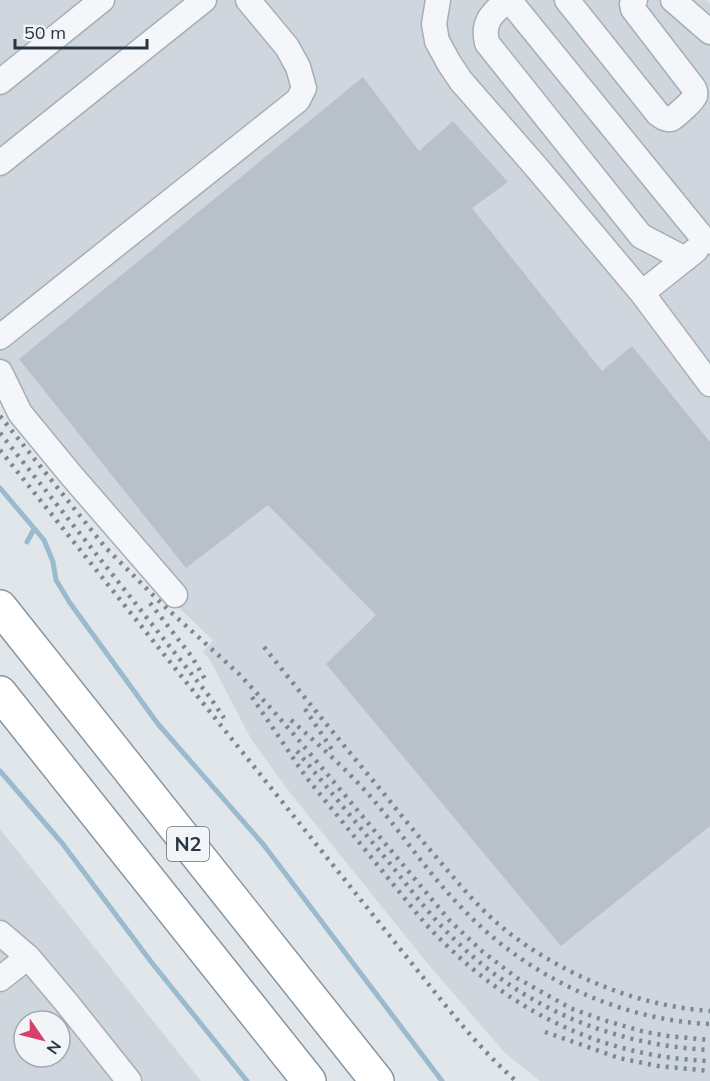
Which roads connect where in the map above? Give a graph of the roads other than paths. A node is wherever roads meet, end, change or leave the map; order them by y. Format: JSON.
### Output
{"nodes":[{"id":1,"x":102,"y":0,"type":"edge"},
{"id":2,"x":248,"y":0,"type":"edge"},
{"id":3,"x":508,"y":0,"type":"edge"},
{"id":4,"x":567,"y":0,"type":"edge"},
{"id":5,"x":635,"y":0,"type":"edge"},
{"id":6,"x":673,"y":0,"type":"edge"},
{"id":7,"x":435,"y":1,"type":"edge"},
{"id":8,"x":192,"y":4,"type":"edge"},
{"id":9,"x":710,"y":32,"type":"edge"},
{"id":10,"x":0,"y":82,"type":"edge"},
{"id":11,"x":703,"y":98,"type":"edge"},
{"id":12,"x":0,"y":163,"type":"edge"},
{"id":13,"x":708,"y":240,"type":"edge"},
{"id":14,"x":685,"y":259,"type":"junction"},
{"id":15,"x":642,"y":293,"type":"junction"},
{"id":16,"x":0,"y":338,"type":"edge"},
{"id":17,"x":0,"y":372,"type":"edge"},
{"id":18,"x":710,"y":384,"type":"edge"},
{"id":19,"x":175,"y":595,"type":"dead end"},
{"id":20,"x":0,"y":607,"type":"edge"},
{"id":21,"x":0,"y":693,"type":"edge"},
{"id":22,"x":0,"y":933,"type":"edge"},
{"id":23,"x":28,"y":957,"type":"junction"},
{"id":24,"x":0,"y":979,"type":"edge"},
{"id":25,"x":129,"y":1081,"type":"edge"},
{"id":26,"x":309,"y":1081,"type":"edge"},
{"id":27,"x":377,"y":1081,"type":"edge"}],
"edges":[{"from":1,"to":10,"type":"lane"},
{"from":2,"to":16,"type":"lane"},
{"from":3,"to":13,"type":"lane"},
{"from":3,"to":14,"type":"lane"},
{"from":4,"to":11,"type":"lane"},
{"from":5,"to":11,"type":"lane"},
{"from":6,"to":9,"type":"lane"},
{"from":7,"to":15,"type":"lane"},
{"from":8,"to":12,"type":"lane"},
{"from":13,"to":14,"type":"lane"},
{"from":14,"to":15,"type":"lane"},
{"from":15,"to":18,"type":"lane"},
{"from":17,"to":19,"type":"lane"},
{"from":20,"to":27,"type":"highway","number":"N2"},
{"from":21,"to":26,"type":"highway","number":"N2"},
{"from":22,"to":23,"type":"lane"},
{"from":23,"to":24,"type":"lane"},
{"from":23,"to":25,"type":"lane"}]}
